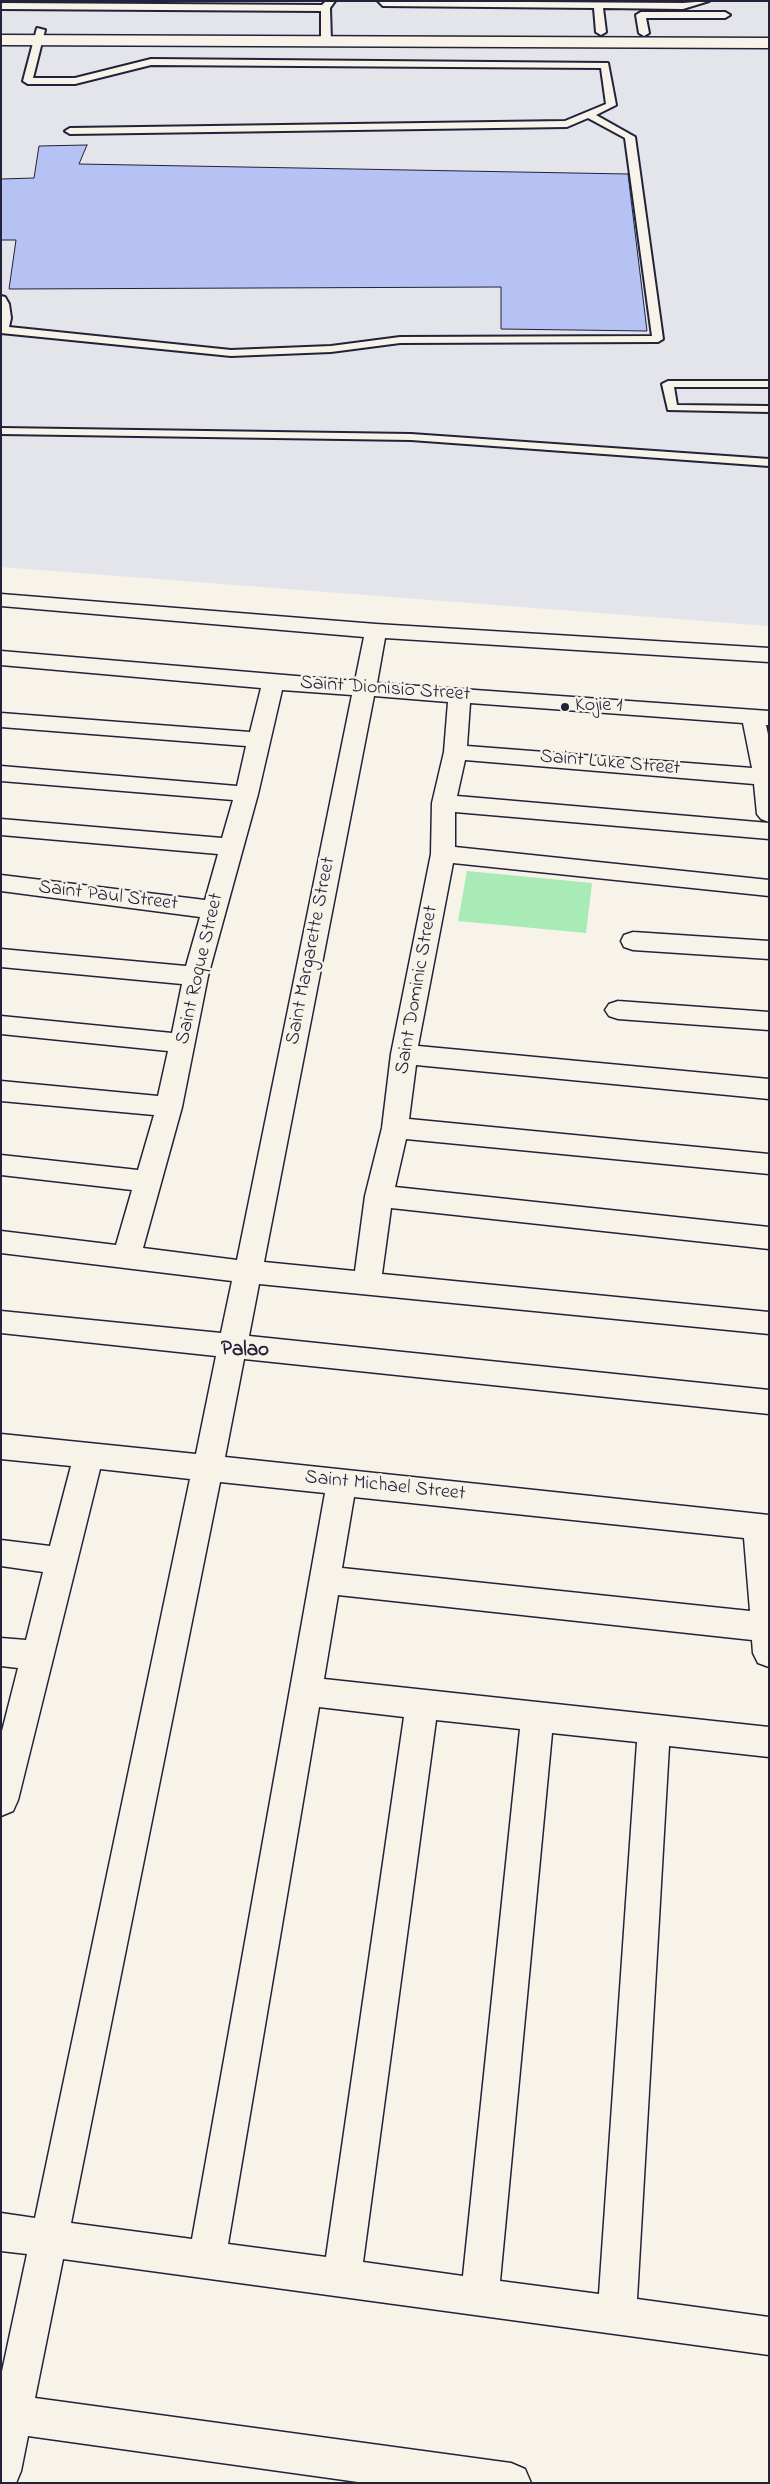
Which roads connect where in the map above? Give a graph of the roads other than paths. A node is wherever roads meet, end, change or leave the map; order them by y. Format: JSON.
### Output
{"nodes":[{"id":1,"x":383,"y":1,"type":"edge"},
{"id":2,"x":705,"y":1,"type":"edge"},
{"id":3,"x":430,"y":2,"type":"edge"},
{"id":4,"x":72,"y":3,"type":"edge"},
{"id":5,"x":328,"y":4,"type":"edge"},
{"id":6,"x":1,"y":6,"type":"edge"},
{"id":7,"x":598,"y":6,"type":"junction"},
{"id":8,"x":725,"y":16,"type":"dead end"},
{"id":9,"x":1,"y":30,"type":"edge"},
{"id":10,"x":600,"y":32,"type":"junction"},
{"id":11,"x":769,"y":32,"type":"edge"},
{"id":12,"x":644,"y":33,"type":"junction"},
{"id":13,"x":39,"y":35,"type":"junction"},
{"id":14,"x":325,"y":37,"type":"junction"},
{"id":15,"x":1,"y":40,"type":"edge"},
{"id":16,"x":769,"y":43,"type":"edge"},
{"id":17,"x":589,"y":115,"type":"junction"},
{"id":18,"x":70,"y":131,"type":"dead end"},
{"id":19,"x":1,"y":299,"type":"edge"},
{"id":20,"x":2,"y":330,"type":"edge"},
{"id":21,"x":769,"y":384,"type":"edge"},
{"id":22,"x":769,"y":409,"type":"edge"},
{"id":23,"x":1,"y":431,"type":"edge"},
{"id":24,"x":769,"y":463,"type":"edge"},
{"id":25,"x":1,"y":600,"type":"edge"},
{"id":26,"x":376,"y":631,"type":"junction"},
{"id":27,"x":769,"y":655,"type":"edge"},
{"id":28,"x":1,"y":658,"type":"edge"},
{"id":29,"x":273,"y":682,"type":"junction"},
{"id":30,"x":364,"y":689,"type":"junction"},
{"id":31,"x":460,"y":696,"type":"junction"},
{"id":32,"x":761,"y":718,"type":"edge"},
{"id":33,"x":1,"y":720,"type":"edge"},
{"id":34,"x":260,"y":740,"type":"junction"},
{"id":35,"x":455,"y":752,"type":"junction"},
{"id":36,"x":1,"y":774,"type":"edge"},
{"id":37,"x":765,"y":777,"type":"junction"},
{"id":38,"x":246,"y":794,"type":"junction"},
{"id":39,"x":444,"y":803,"type":"junction"},
{"id":40,"x":769,"y":814,"type":"edge"},
{"id":41,"x":1,"y":827,"type":"edge"},
{"id":42,"x":769,"y":831,"type":"edge"},
{"id":43,"x":232,"y":847,"type":"junction"},
{"id":44,"x":443,"y":854,"type":"junction"},
{"id":45,"x":1,"y":883,"type":"edge"},
{"id":46,"x":769,"y":888,"type":"edge"},
{"id":47,"x":214,"y":910,"type":"junction"},
{"id":48,"x":633,"y":941,"type":"dead end"},
{"id":49,"x":769,"y":950,"type":"edge"},
{"id":50,"x":1,"y":958,"type":"edge"},
{"id":51,"x":196,"y":976,"type":"junction"},
{"id":52,"x":618,"y":1010,"type":"dead end"},
{"id":53,"x":769,"y":1021,"type":"edge"},
{"id":54,"x":1,"y":1025,"type":"edge"},
{"id":55,"x":183,"y":1043,"type":"junction"},
{"id":56,"x":404,"y":1054,"type":"junction"},
{"id":57,"x":769,"y":1089,"type":"edge"},
{"id":58,"x":1,"y":1091,"type":"edge"},
{"id":59,"x":169,"y":1107,"type":"junction"},
{"id":60,"x":395,"y":1128,"type":"junction"},
{"id":61,"x":769,"y":1164,"type":"edge"},
{"id":62,"x":1,"y":1165,"type":"edge"},
{"id":63,"x":149,"y":1182,"type":"junction"},
{"id":64,"x":379,"y":1196,"type":"junction"},
{"id":65,"x":769,"y":1238,"type":"edge"},
{"id":66,"x":1,"y":1242,"type":"edge"},
{"id":67,"x":127,"y":1255,"type":"junction"},
{"id":68,"x":248,"y":1272,"type":"junction"},
{"id":69,"x":367,"y":1283,"type":"junction"},
{"id":70,"x":1,"y":1322,"type":"edge"},
{"id":71,"x":769,"y":1323,"type":"edge"},
{"id":72,"x":232,"y":1346,"type":"junction"},
{"id":73,"x":769,"y":1402,"type":"edge"},
{"id":74,"x":1,"y":1446,"type":"edge"},
{"id":75,"x":88,"y":1456,"type":"junction"},
{"id":76,"x":208,"y":1469,"type":"junction"},
{"id":77,"x":342,"y":1482,"type":"junction"},
{"id":78,"x":763,"y":1528,"type":"edge"},
{"id":79,"x":1,"y":1553,"type":"edge"},
{"id":80,"x":60,"y":1561,"type":"junction"},
{"id":81,"x":324,"y":1580,"type":"junction"},
{"id":82,"x":767,"y":1640,"type":"edge"},
{"id":83,"x":1,"y":1652,"type":"edge"},
{"id":84,"x":37,"y":1656,"type":"junction"},
{"id":85,"x":304,"y":1691,"type":"junction"},
{"id":86,"x":422,"y":1704,"type":"junction"},
{"id":87,"x":537,"y":1717,"type":"junction"},
{"id":88,"x":654,"y":1729,"type":"junction"},
{"id":89,"x":769,"y":1742,"type":"edge"},
{"id":90,"x":8,"y":1747,"type":"edge"},
{"id":91,"x":1,"y":1800,"type":"edge"},
{"id":92,"x":1,"y":2232,"type":"edge"},
{"id":93,"x":50,"y":2238,"type":"junction"},
{"id":94,"x":207,"y":2259,"type":"junction"},
{"id":95,"x":342,"y":2278,"type":"junction"},
{"id":96,"x":480,"y":2296,"type":"junction"},
{"id":97,"x":617,"y":2315,"type":"junction"},
{"id":98,"x":769,"y":2336,"type":"edge"},
{"id":99,"x":8,"y":2414,"type":"edge"},
{"id":100,"x":1,"y":2471,"type":"edge"},
{"id":101,"x":511,"y":2483,"type":"edge"}],
"edges":[{"from":1,"to":3,"type":"lane"},
{"from":2,"to":7,"type":"lane"},
{"from":3,"to":7,"type":"lane"},
{"from":4,"to":5,"type":"lane"},
{"from":4,"to":6,"type":"lane"},
{"from":5,"to":14,"type":"lane"},
{"from":7,"to":10,"type":"lane"},
{"from":8,"to":12,"type":"lane"},
{"from":9,"to":13,"type":"street"},
{"from":10,"to":12,"type":"street"},
{"from":10,"to":14,"type":"street"},
{"from":11,"to":12,"type":"street"},
{"from":13,"to":14,"type":"street"},
{"from":13,"to":15,"type":"street"},
{"from":13,"to":17,"type":"lane"},
{"from":14,"to":16,"type":"street"},
{"from":17,"to":18,"type":"lane"},
{"from":17,"to":20,"type":"lane"},
{"from":19,"to":20,"type":"lane"},
{"from":21,"to":22,"type":"lane"},
{"from":23,"to":24,"type":"lane"},
{"from":25,"to":26,"type":"street"},
{"from":26,"to":27,"type":"street"},
{"from":26,"to":30,"type":"street","name":"Saint Margarette Street"},
{"from":28,"to":29,"type":"street","name":"Saint Dionisio Street"},
{"from":29,"to":30,"type":"street","name":"Saint Dionisio Street"},
{"from":29,"to":34,"type":"street","name":"Saint Roque Street"},
{"from":30,"to":31,"type":"street","name":"Saint Dionisio Street"},
{"from":30,"to":68,"type":"street","name":"Saint Margarette Street"},
{"from":31,"to":32,"type":"street","name":"Saint Dionisio Street"},
{"from":31,"to":35,"type":"street","name":"Saint Dominic Street"},
{"from":32,"to":37,"type":"street"},
{"from":33,"to":34,"type":"street"},
{"from":34,"to":38,"type":"street","name":"Saint Roque Street"},
{"from":35,"to":37,"type":"street","name":"Saint Luke Street"},
{"from":35,"to":39,"type":"street","name":"Saint Dominic Street"},
{"from":36,"to":38,"type":"street"},
{"from":37,"to":40,"type":"street"},
{"from":38,"to":43,"type":"street","name":"Saint Roque Street"},
{"from":39,"to":42,"type":"street"},
{"from":39,"to":44,"type":"street","name":"Saint Dominic Street"},
{"from":41,"to":43,"type":"street"},
{"from":43,"to":47,"type":"street","name":"Saint Roque Street"},
{"from":44,"to":46,"type":"street"},
{"from":44,"to":56,"type":"street","name":"Saint Dominic Street"},
{"from":45,"to":47,"type":"street","name":"Saint Paul Street"},
{"from":47,"to":51,"type":"street","name":"Saint Roque Street"},
{"from":48,"to":49,"type":"street"},
{"from":50,"to":51,"type":"street"},
{"from":51,"to":55,"type":"street","name":"Saint Roque Street"},
{"from":52,"to":53,"type":"street"},
{"from":54,"to":55,"type":"street"},
{"from":55,"to":59,"type":"street","name":"Saint Roque Street"},
{"from":56,"to":57,"type":"street"},
{"from":56,"to":60,"type":"street","name":"Saint Dominic Street"},
{"from":58,"to":59,"type":"street"},
{"from":59,"to":63,"type":"street","name":"Saint Roque Street"},
{"from":60,"to":61,"type":"street"},
{"from":60,"to":64,"type":"street","name":"Saint Dominic Street"},
{"from":62,"to":63,"type":"street"},
{"from":63,"to":67,"type":"street","name":"Saint Roque Street"},
{"from":64,"to":65,"type":"street"},
{"from":64,"to":69,"type":"street","name":"Saint Dominic Street"},
{"from":66,"to":67,"type":"street"},
{"from":67,"to":68,"type":"street"},
{"from":68,"to":69,"type":"street"},
{"from":68,"to":72,"type":"street","name":"Saint Margarette Street"},
{"from":69,"to":71,"type":"street"},
{"from":70,"to":72,"type":"street"},
{"from":72,"to":73,"type":"street"},
{"from":72,"to":76,"type":"street","name":"Saint Margarette Street"},
{"from":74,"to":75,"type":"street","name":"Saint Michael Street"},
{"from":75,"to":76,"type":"street","name":"Saint Michael Street"},
{"from":75,"to":80,"type":"street"},
{"from":76,"to":77,"type":"street","name":"Saint Michael Street"},
{"from":76,"to":93,"type":"street","name":"Saint Margarette Street"},
{"from":77,"to":78,"type":"street","name":"Saint Michael Street"},
{"from":77,"to":81,"type":"street"},
{"from":78,"to":82,"type":"street"},
{"from":79,"to":80,"type":"street"},
{"from":80,"to":84,"type":"street"},
{"from":81,"to":82,"type":"street"},
{"from":81,"to":85,"type":"street"},
{"from":83,"to":84,"type":"street"},
{"from":84,"to":90,"type":"street"},
{"from":85,"to":86,"type":"street"},
{"from":85,"to":94,"type":"street"},
{"from":86,"to":87,"type":"street"},
{"from":86,"to":95,"type":"street"},
{"from":87,"to":88,"type":"street"},
{"from":87,"to":96,"type":"street"},
{"from":88,"to":89,"type":"street"},
{"from":88,"to":97,"type":"street"},
{"from":90,"to":91,"type":"street"},
{"from":92,"to":93,"type":"street"},
{"from":93,"to":94,"type":"street"},
{"from":93,"to":99,"type":"street","name":"Saint Margarette Street"},
{"from":94,"to":95,"type":"street"},
{"from":95,"to":96,"type":"street"},
{"from":96,"to":97,"type":"street"},
{"from":97,"to":98,"type":"street"},
{"from":99,"to":100,"type":"street","name":"Saint Margarette Street"},
{"from":99,"to":101,"type":"street"}]}
